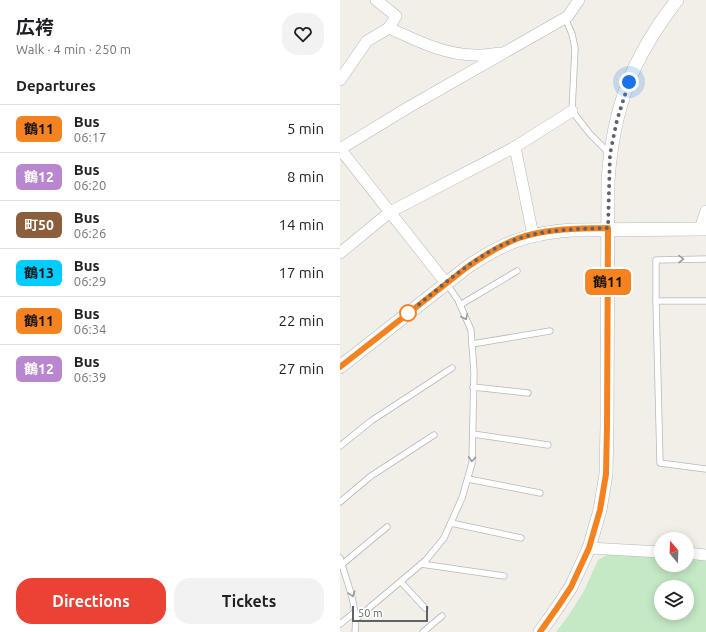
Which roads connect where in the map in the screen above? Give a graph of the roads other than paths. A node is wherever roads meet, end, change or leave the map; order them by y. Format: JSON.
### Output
{"nodes":[{"id":1,"x":376,"y":0,"type":"edge"},
{"id":2,"x":579,"y":0,"type":"edge"},
{"id":3,"x":677,"y":0,"type":"edge"},
{"id":4,"x":565,"y":18,"type":"junction"},
{"id":5,"x":389,"y":28,"type":"junction"},
{"id":6,"x":504,"y":52,"type":"junction"},
{"id":7,"x":340,"y":80,"type":"edge"},
{"id":8,"x":572,"y":111,"type":"junction"},
{"id":9,"x":515,"y":147,"type":"junction"},
{"id":10,"x":610,"y":154,"type":"junction"},
{"id":11,"x":706,"y":211,"type":"edge"},
{"id":12,"x":390,"y":212,"type":"junction"},
{"id":13,"x":608,"y":228,"type":"junction"},
{"id":14,"x":703,"y":229,"type":"edge"},
{"id":15,"x":533,"y":234,"type":"junction"},
{"id":16,"x":340,"y":253,"type":"edge"},
{"id":17,"x":706,"y":259,"type":"edge"},
{"id":18,"x":517,"y":271,"type":"dead end"},
{"id":19,"x":446,"y":283,"type":"junction"},
{"id":20,"x":656,"y":301,"type":"junction"},
{"id":21,"x":706,"y":301,"type":"edge"},
{"id":22,"x":460,"y":305,"type":"junction"},
{"id":23,"x":550,"y":331,"type":"dead end"},
{"id":24,"x":472,"y":344,"type":"junction"},
{"id":25,"x":340,"y":367,"type":"edge"},
{"id":26,"x":452,"y":368,"type":"dead end"},
{"id":27,"x":473,"y":387,"type":"junction"},
{"id":28,"x":528,"y":393,"type":"dead end"},
{"id":29,"x":473,"y":434,"type":"junction"},
{"id":30,"x":434,"y":435,"type":"dead end"},
{"id":31,"x":548,"y":445,"type":"dead end"},
{"id":32,"x":340,"y":446,"type":"edge"},
{"id":33,"x":706,"y":469,"type":"edge"},
{"id":34,"x":468,"y":478,"type":"junction"},
{"id":35,"x":540,"y":494,"type":"dead end"},
{"id":36,"x":340,"y":502,"type":"edge"},
{"id":37,"x":451,"y":523,"type":"junction"},
{"id":38,"x":387,"y":527,"type":"dead end"},
{"id":39,"x":521,"y":538,"type":"dead end"},
{"id":40,"x":589,"y":548,"type":"junction"},
{"id":41,"x":654,"y":552,"type":"edge"},
{"id":42,"x":694,"y":554,"type":"edge"},
{"id":43,"x":706,"y":554,"type":"edge"},
{"id":44,"x":340,"y":558,"type":"edge"},
{"id":45,"x":421,"y":564,"type":"junction"},
{"id":46,"x":341,"y":565,"type":"edge"},
{"id":47,"x":504,"y":576,"type":"dead end"},
{"id":48,"x":401,"y":582,"type":"junction"},
{"id":49,"x":425,"y":608,"type":"dead end"},
{"id":50,"x":356,"y":612,"type":"junction"},
{"id":51,"x":442,"y":616,"type":"dead end"},
{"id":52,"x":356,"y":619,"type":"junction"},
{"id":53,"x":340,"y":624,"type":"edge"},
{"id":54,"x":542,"y":631,"type":"edge"},
{"id":55,"x":356,"y":632,"type":"edge"},
{"id":56,"x":423,"y":632,"type":"edge"}],
"edges":[{"from":1,"to":5,"type":"street"},
{"from":2,"to":4,"type":"street"},
{"from":3,"to":10,"type":"street"},
{"from":4,"to":6,"type":"street"},
{"from":4,"to":8,"type":"lane"},
{"from":5,"to":6,"type":"street"},
{"from":5,"to":7,"type":"street"},
{"from":6,"to":12,"type":"street"},
{"from":8,"to":9,"type":"street"},
{"from":8,"to":10,"type":"lane"},
{"from":9,"to":12,"type":"street"},
{"from":9,"to":15,"type":"street"},
{"from":10,"to":13,"type":"street"},
{"from":11,"to":14,"type":"street"},
{"from":12,"to":16,"type":"street"},
{"from":12,"to":19,"type":"street"},
{"from":13,"to":14,"type":"street"},
{"from":13,"to":15,"type":"street"},
{"from":13,"to":40,"type":"street"},
{"from":15,"to":19,"type":"street"},
{"from":20,"to":17,"type":"lane","one_way":true},
{"from":18,"to":22,"type":"lane"},
{"from":19,"to":22,"type":"lane"},
{"from":19,"to":25,"type":"street"},
{"from":20,"to":21,"type":"lane"},
{"from":20,"to":33,"type":"lane"},
{"from":22,"to":24,"type":"lane","one_way":true},
{"from":23,"to":24,"type":"lane"},
{"from":24,"to":27,"type":"lane"},
{"from":26,"to":32,"type":"lane"},
{"from":27,"to":28,"type":"lane"},
{"from":27,"to":29,"type":"lane"},
{"from":29,"to":31,"type":"lane"},
{"from":29,"to":34,"type":"lane","one_way":true},
{"from":30,"to":36,"type":"lane"},
{"from":34,"to":35,"type":"lane"},
{"from":34,"to":37,"type":"lane"},
{"from":37,"to":39,"type":"lane"},
{"from":37,"to":45,"type":"lane"},
{"from":38,"to":46,"type":"lane"},
{"from":40,"to":41,"type":"street"},
{"from":40,"to":54,"type":"street"},
{"from":42,"to":43,"type":"street"},
{"from":44,"to":46,"type":"lane"},
{"from":45,"to":47,"type":"lane"},
{"from":45,"to":48,"type":"lane"},
{"from":46,"to":50,"type":"lane","one_way":true},
{"from":48,"to":49,"type":"lane"},
{"from":48,"to":52,"type":"lane"},
{"from":50,"to":52,"type":"lane"},
{"from":50,"to":53,"type":"lane"},
{"from":51,"to":56,"type":"lane"},
{"from":52,"to":55,"type":"lane"}]}
